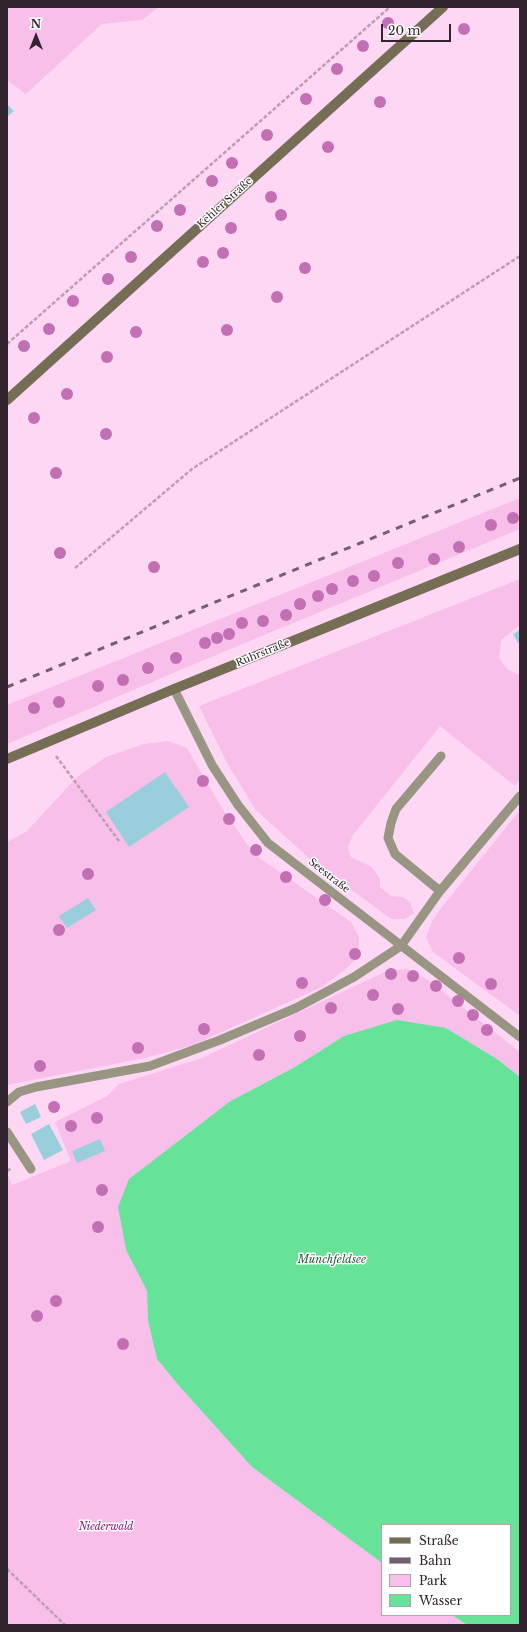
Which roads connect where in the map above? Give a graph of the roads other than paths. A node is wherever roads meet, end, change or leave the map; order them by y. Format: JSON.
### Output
{"nodes":[{"id":1,"x":443,"y":7,"type":"edge"},
{"id":2,"x":7,"y":400,"type":"edge"},
{"id":3,"x":520,"y":549,"type":"edge"},
{"id":4,"x":174,"y":689,"type":"junction"},
{"id":5,"x":441,"y":756,"type":"dead end"},
{"id":6,"x":7,"y":759,"type":"edge"},
{"id":7,"x":520,"y":796,"type":"edge"},
{"id":8,"x":440,"y":891,"type":"junction"},
{"id":9,"x":401,"y":946,"type":"junction"},
{"id":10,"x":520,"y":1037,"type":"edge"},
{"id":11,"x":7,"y":1102,"type":"edge"},
{"id":12,"x":7,"y":1132,"type":"edge"},
{"id":13,"x":31,"y":1169,"type":"dead end"}],
"edges":[{"from":1,"to":2,"type":"main road","name":"Kehler Straße"},
{"from":3,"to":4,"type":"main road","name":"Ruhrstraße"},
{"from":4,"to":6,"type":"main road","name":"Ruhrstraße"},
{"from":4,"to":9,"type":"lane","name":"Seestraße"},
{"from":5,"to":8,"type":"lane"},
{"from":7,"to":8,"type":"lane"},
{"from":8,"to":9,"type":"lane"},
{"from":9,"to":10,"type":"lane","name":"Seestraße"},
{"from":9,"to":11,"type":"lane"},
{"from":12,"to":13,"type":"lane"}]}
